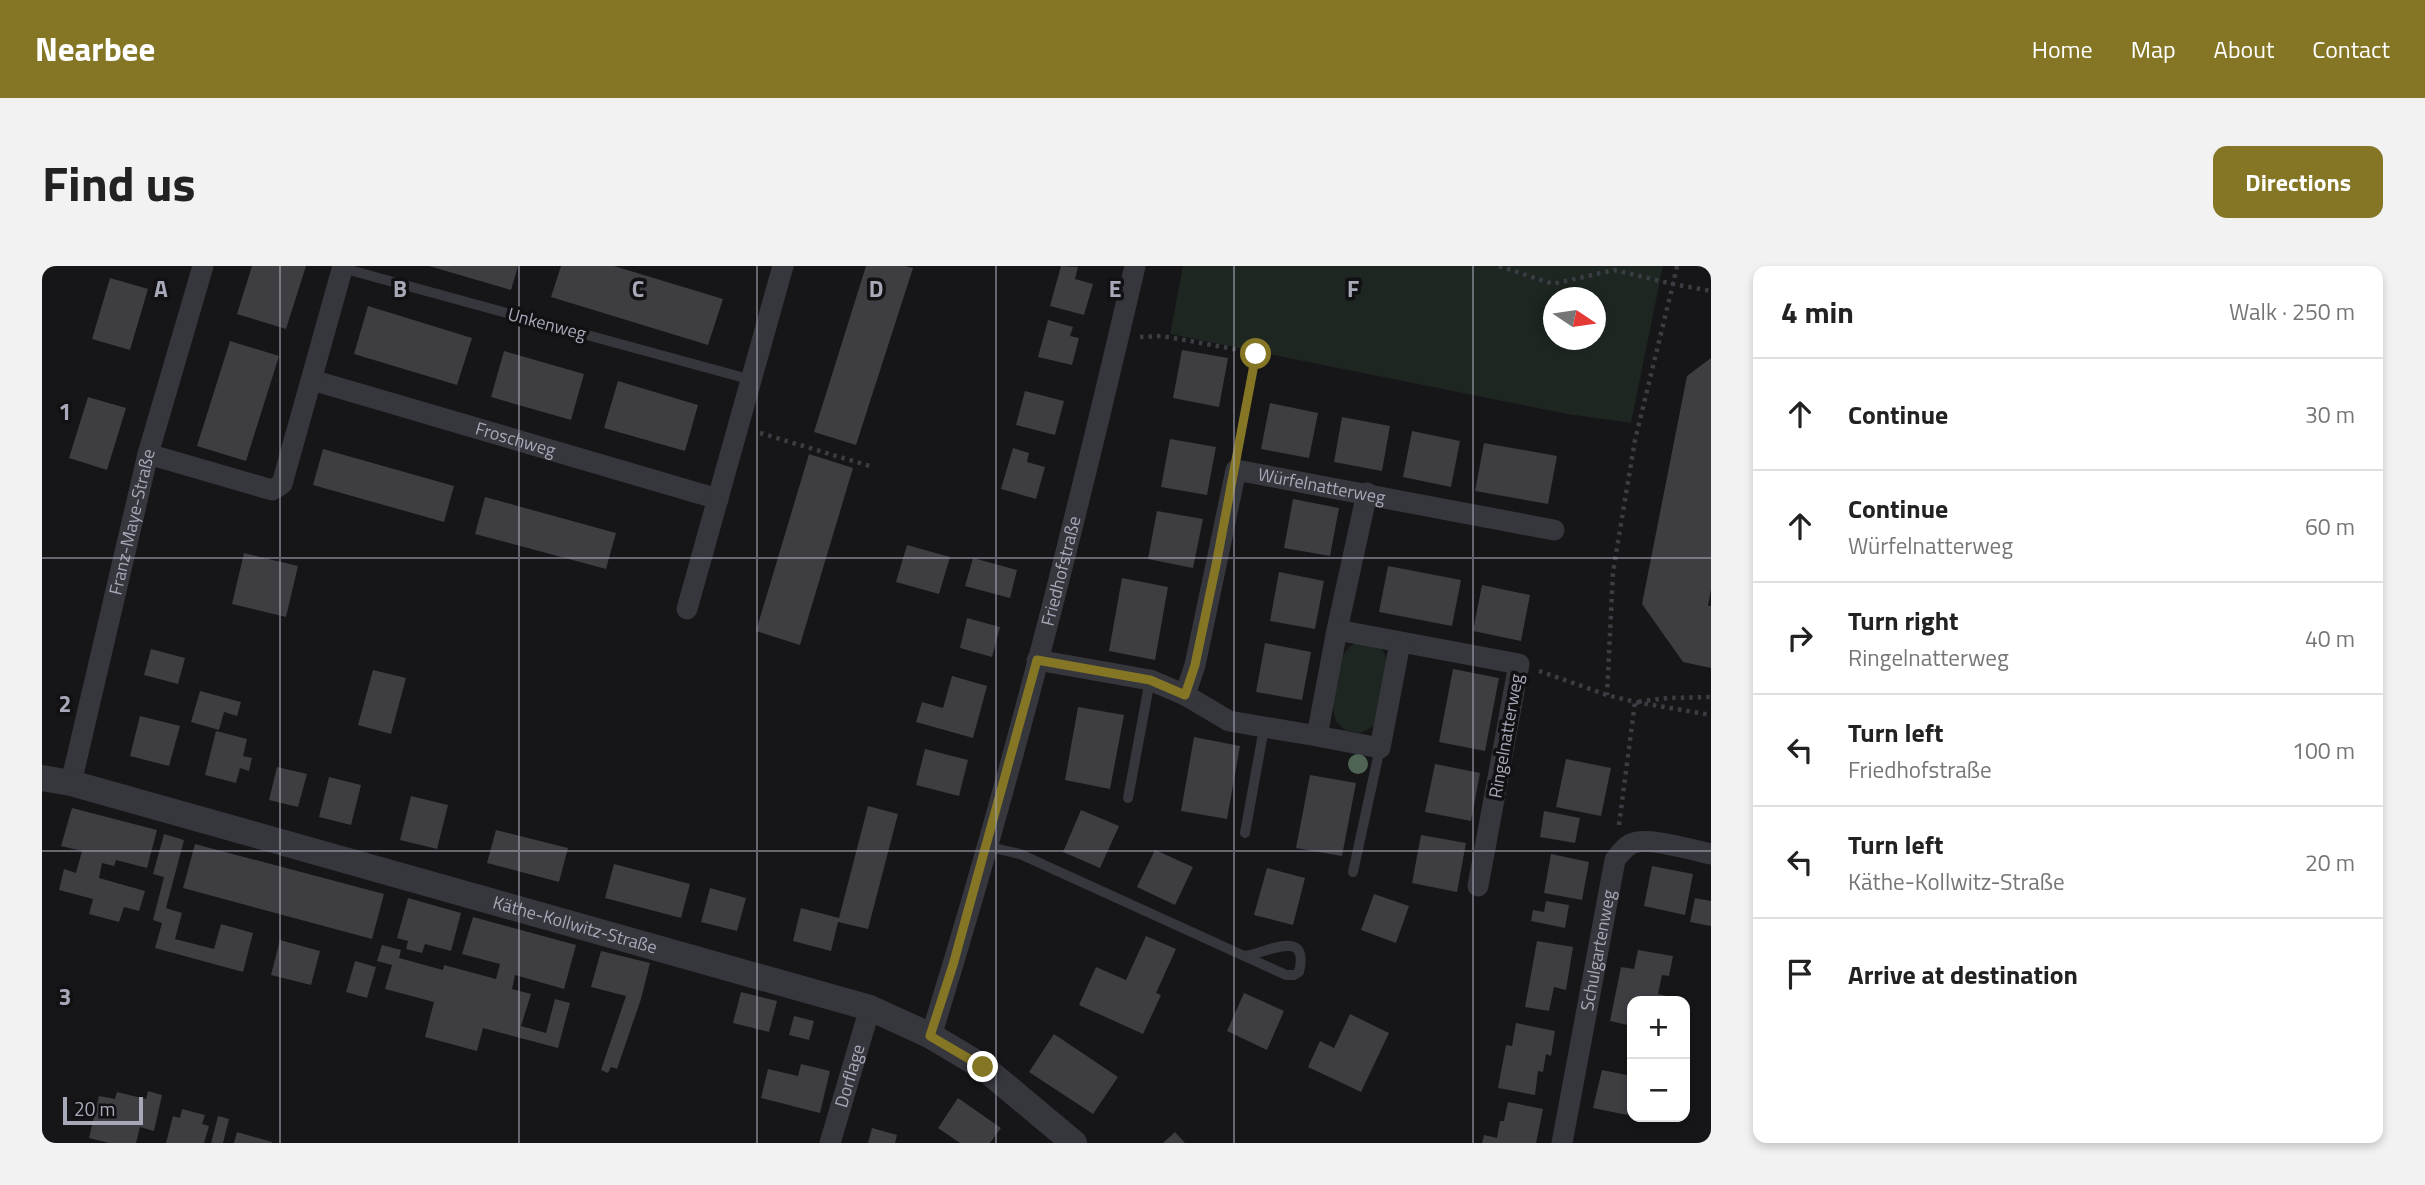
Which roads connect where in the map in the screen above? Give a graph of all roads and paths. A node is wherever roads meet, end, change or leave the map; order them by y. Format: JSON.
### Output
{"nodes":[{"id":1,"x":203,"y":266,"type":"edge"},
{"id":2,"x":1135,"y":266,"type":"edge"},
{"id":3,"x":1499,"y":266,"type":"edge"},
{"id":4,"x":1677,"y":266,"type":"edge"},
{"id":5,"x":343,"y":267,"type":"edge"},
{"id":6,"x":780,"y":267,"type":"edge"},
{"id":7,"x":1674,"y":284,"type":"junction"},
{"id":8,"x":1711,"y":291,"type":"edge"},
{"id":9,"x":1119,"y":337,"type":"junction"},
{"id":10,"x":312,"y":380,"type":"junction"},
{"id":11,"x":752,"y":380,"type":"junction"},
{"id":12,"x":739,"y":426,"type":"junction"},
{"id":13,"x":148,"y":454,"type":"junction"},
{"id":14,"x":873,"y":467,"type":"dead end"},
{"id":15,"x":1236,"y":470,"type":"junction"},
{"id":16,"x":1367,"y":493,"type":"junction"},
{"id":17,"x":718,"y":499,"type":"junction"},
{"id":18,"x":1554,"y":530,"type":"dead end"},
{"id":19,"x":687,"y":609,"type":"dead end"},
{"id":20,"x":1337,"y":630,"type":"junction"},
{"id":21,"x":1400,"y":643,"type":"junction"},
{"id":22,"x":1037,"y":660,"type":"junction"},
{"id":23,"x":1519,"y":664,"type":"junction"},
{"id":24,"x":1150,"y":680,"type":"junction"},
{"id":25,"x":1185,"y":695,"type":"junction"},
{"id":26,"x":1607,"y":695,"type":"junction"},
{"id":27,"x":1711,"y":697,"type":"edge"},
{"id":28,"x":1634,"y":702,"type":"junction"},
{"id":29,"x":1711,"y":715,"type":"edge"},
{"id":30,"x":1264,"y":728,"type":"junction"},
{"id":31,"x":1317,"y":736,"type":"junction"},
{"id":32,"x":1380,"y":748,"type":"junction"},
{"id":33,"x":42,"y":778,"type":"edge"},
{"id":34,"x":71,"y":783,"type":"junction"},
{"id":35,"x":1128,"y":798,"type":"dead end"},
{"id":36,"x":1245,"y":834,"type":"dead end"},
{"id":37,"x":986,"y":846,"type":"junction"},
{"id":38,"x":1711,"y":854,"type":"edge"},
{"id":39,"x":1615,"y":860,"type":"junction"},
{"id":40,"x":1353,"y":872,"type":"dead end"},
{"id":41,"x":1478,"y":886,"type":"dead end"},
{"id":42,"x":1245,"y":956,"type":"junction"},
{"id":43,"x":870,"y":1008,"type":"junction"},
{"id":44,"x":930,"y":1036,"type":"junction"},
{"id":45,"x":830,"y":1143,"type":"edge"},
{"id":46,"x":1074,"y":1143,"type":"edge"},
{"id":47,"x":1562,"y":1143,"type":"edge"}],
"edges":[{"from":1,"to":13,"type":"street","name":"Franz-Maye-Straße"},
{"from":2,"to":9,"type":"street","name":"Friedhofstraße"},
{"from":3,"to":7,"type":"path"},
{"from":4,"to":7,"type":"path"},
{"from":5,"to":10,"type":"street"},
{"from":5,"to":11,"type":"lane","name":"Unkenweg"},
{"from":6,"to":11,"type":"street"},
{"from":7,"to":8,"type":"path"},
{"from":7,"to":26,"type":"path"},
{"from":9,"to":15,"type":"path"},
{"from":9,"to":22,"type":"street","name":"Friedhofstraße"},
{"from":10,"to":13,"type":"street"},
{"from":10,"to":17,"type":"street","name":"Froschweg"},
{"from":11,"to":12,"type":"street"},
{"from":12,"to":14,"type":"path"},
{"from":12,"to":17,"type":"street"},
{"from":13,"to":34,"type":"street","name":"Franz-Maye-Straße"},
{"from":15,"to":16,"type":"street","name":"Würfelnatterweg"},
{"from":15,"to":25,"type":"street","name":"Würfelnatterweg"},
{"from":16,"to":18,"type":"street","name":"Würfelnatterweg"},
{"from":16,"to":20,"type":"street"},
{"from":17,"to":19,"type":"street"},
{"from":20,"to":21,"type":"street","name":"Ringelnatterweg"},
{"from":20,"to":31,"type":"street"},
{"from":21,"to":23,"type":"street","name":"Ringelnatterweg"},
{"from":21,"to":32,"type":"street"},
{"from":22,"to":24,"type":"street"},
{"from":22,"to":37,"type":"street","name":"Friedhofstraße"},
{"from":23,"to":26,"type":"path"},
{"from":23,"to":41,"type":"street","name":"Ringelnatterweg"},
{"from":24,"to":25,"type":"street"},
{"from":24,"to":35,"type":"lane"},
{"from":25,"to":30,"type":"street"},
{"from":26,"to":28,"type":"path"},
{"from":27,"to":28,"type":"path"},
{"from":28,"to":29,"type":"path"},
{"from":28,"to":39,"type":"path"},
{"from":30,"to":31,"type":"street"},
{"from":30,"to":36,"type":"lane"},
{"from":31,"to":32,"type":"street"},
{"from":32,"to":40,"type":"lane"},
{"from":33,"to":34,"type":"street","name":"Käthe-Kollwitz-Straße"},
{"from":34,"to":43,"type":"street","name":"Käthe-Kollwitz-Straße"},
{"from":37,"to":42,"type":"lane"},
{"from":37,"to":44,"type":"street","name":"Friedhofstraße"},
{"from":38,"to":39,"type":"street"},
{"from":39,"to":47,"type":"street","name":"Schulgartenweg"},
{"from":42,"to":42,"type":"lane"},
{"from":43,"to":44,"type":"street","name":"Käthe-Kollwitz-Straße"},
{"from":43,"to":45,"type":"street","name":"Dorflage"},
{"from":44,"to":46,"type":"street","name":"Käthe-Kollwitz-Straße"}]}
